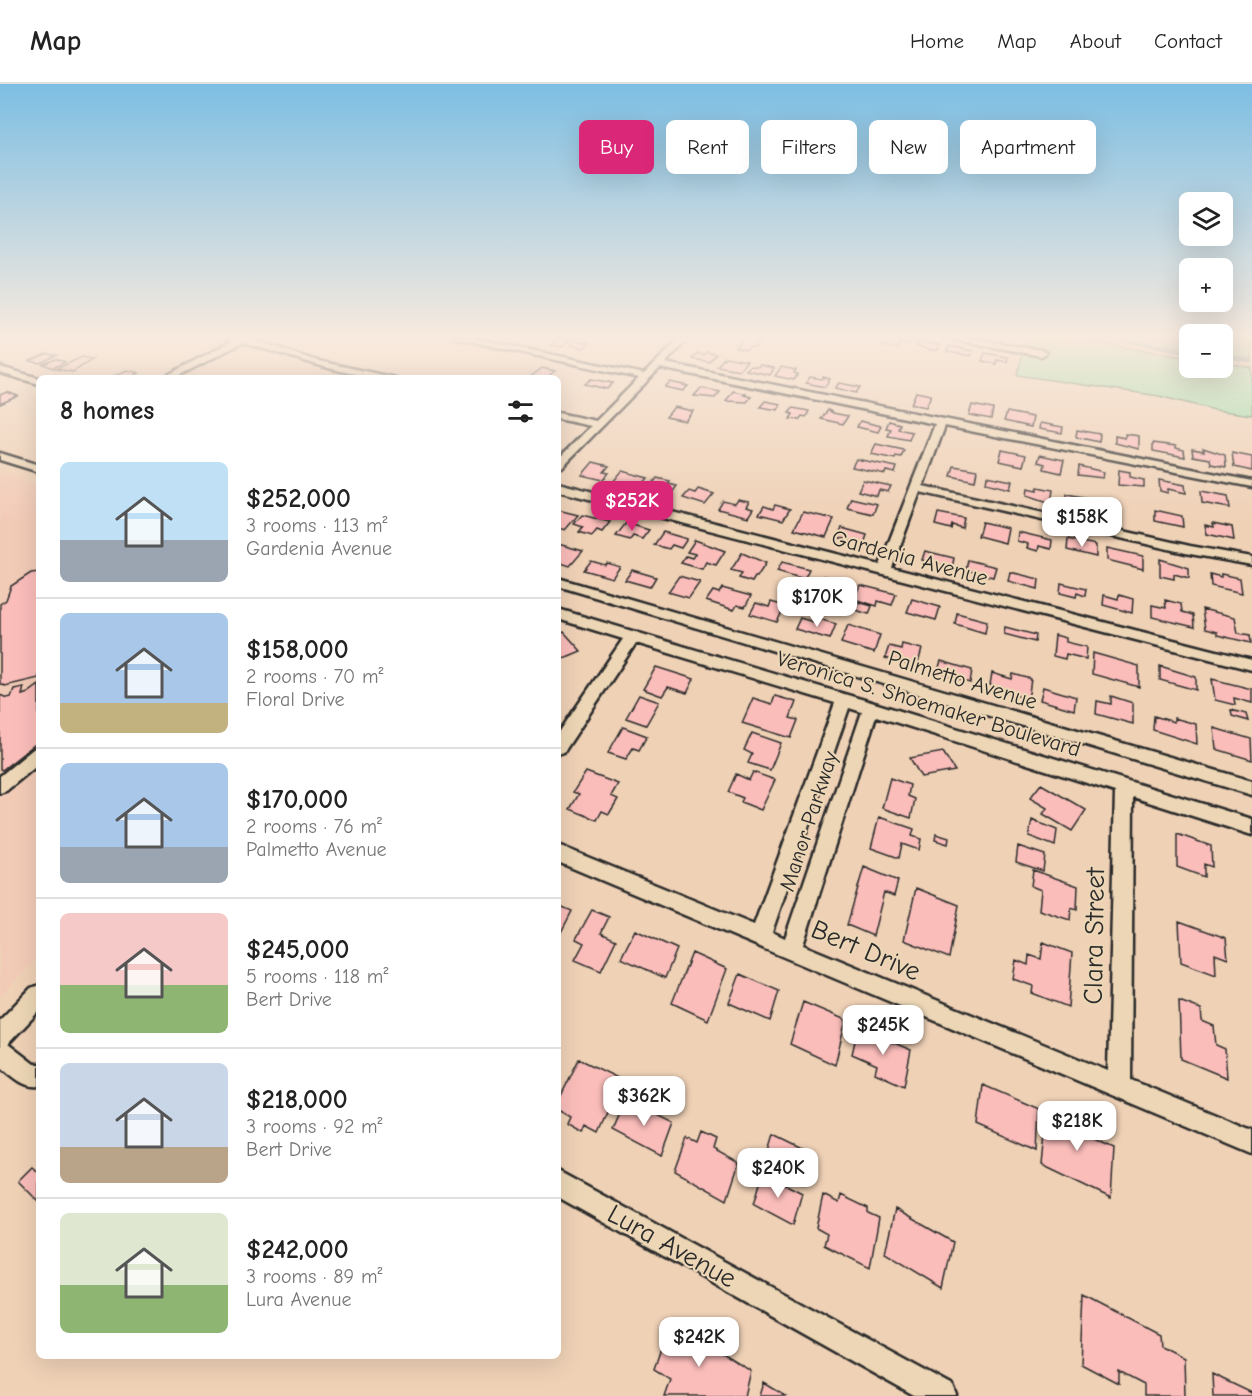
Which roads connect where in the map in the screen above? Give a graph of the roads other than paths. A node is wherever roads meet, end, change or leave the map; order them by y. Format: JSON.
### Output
{"nodes":[{"id":1,"x":625,"y":398,"type":"edge"},
{"id":2,"x":823,"y":398,"type":"edge"},
{"id":3,"x":561,"y":417,"type":"edge"},
{"id":4,"x":941,"y":422,"type":"junction"},
{"id":5,"x":598,"y":425,"type":"junction"},
{"id":6,"x":0,"y":456,"type":"edge"},
{"id":7,"x":561,"y":462,"type":"edge"},
{"id":8,"x":36,"y":468,"type":"edge"},
{"id":9,"x":1252,"y":484,"type":"edge"},
{"id":10,"x":561,"y":488,"type":"edge"},
{"id":11,"x":916,"y":488,"type":"junction"},
{"id":12,"x":1252,"y":561,"type":"edge"},
{"id":13,"x":884,"y":572,"type":"junction"},
{"id":14,"x":561,"y":583,"type":"edge"},
{"id":15,"x":561,"y":615,"type":"edge"},
{"id":16,"x":632,"y":637,"type":"junction"},
{"id":17,"x":1252,"y":665,"type":"edge"},
{"id":18,"x":844,"y":700,"type":"junction"},
{"id":19,"x":871,"y":708,"type":"junction"},
{"id":20,"x":561,"y":743,"type":"edge"},
{"id":21,"x":36,"y":756,"type":"edge"},
{"id":22,"x":0,"y":786,"type":"edge"},
{"id":23,"x":1124,"y":786,"type":"junction"},
{"id":24,"x":1252,"y":788,"type":"edge"},
{"id":25,"x":1252,"y":827,"type":"edge"},
{"id":26,"x":561,"y":854,"type":"edge"},
{"id":27,"x":760,"y":937,"type":"junction"},
{"id":28,"x":791,"y":950,"type":"junction"},
{"id":29,"x":36,"y":1004,"type":"edge"},
{"id":30,"x":0,"y":1036,"type":"edge"},
{"id":31,"x":0,"y":1052,"type":"edge"},
{"id":32,"x":36,"y":1076,"type":"edge"},
{"id":33,"x":1119,"y":1086,"type":"junction"},
{"id":34,"x":1252,"y":1142,"type":"edge"},
{"id":35,"x":561,"y":1186,"type":"edge"},
{"id":36,"x":943,"y":1396,"type":"edge"}],
"edges":[{"from":1,"to":5,"type":"street"},
{"from":2,"to":4,"type":"street"},
{"from":3,"to":5,"type":"street"},
{"from":4,"to":9,"type":"street"},
{"from":4,"to":11,"type":"street"},
{"from":5,"to":7,"type":"street"},
{"from":6,"to":8,"type":"street"},
{"from":10,"to":13,"type":"street","name":"Gardenia Avenue"},
{"from":11,"to":12,"type":"street"},
{"from":11,"to":13,"type":"street"},
{"from":13,"to":17,"type":"street","name":"Gardenia Avenue"},
{"from":14,"to":24,"type":"street","name":"Palmetto Avenue"},
{"from":15,"to":16,"type":"street","name":"Veronica S. Shoemaker Boulevard"},
{"from":16,"to":18,"type":"street","name":"Veronica S. Shoemaker Boulevard"},
{"from":16,"to":20,"type":"street"},
{"from":18,"to":19,"type":"street","name":"Veronica S. Shoemaker Boulevard"},
{"from":18,"to":27,"type":"street","name":"Manor Parkway"},
{"from":19,"to":23,"type":"street","name":"Veronica S. Shoemaker Boulevard"},
{"from":19,"to":28,"type":"street","name":"Manor Parkway"},
{"from":21,"to":22,"type":"street"},
{"from":23,"to":25,"type":"street","name":"Veronica S. Shoemaker Boulevard"},
{"from":23,"to":33,"type":"street","name":"Clara Street"},
{"from":26,"to":27,"type":"street","name":"Bert Drive"},
{"from":27,"to":28,"type":"street","name":"Bert Drive"},
{"from":28,"to":33,"type":"street","name":"Bert Drive"},
{"from":29,"to":30,"type":"street"},
{"from":31,"to":32,"type":"street"},
{"from":33,"to":34,"type":"street","name":"Bert Drive"},
{"from":35,"to":36,"type":"street","name":"Lura Avenue"}]}
